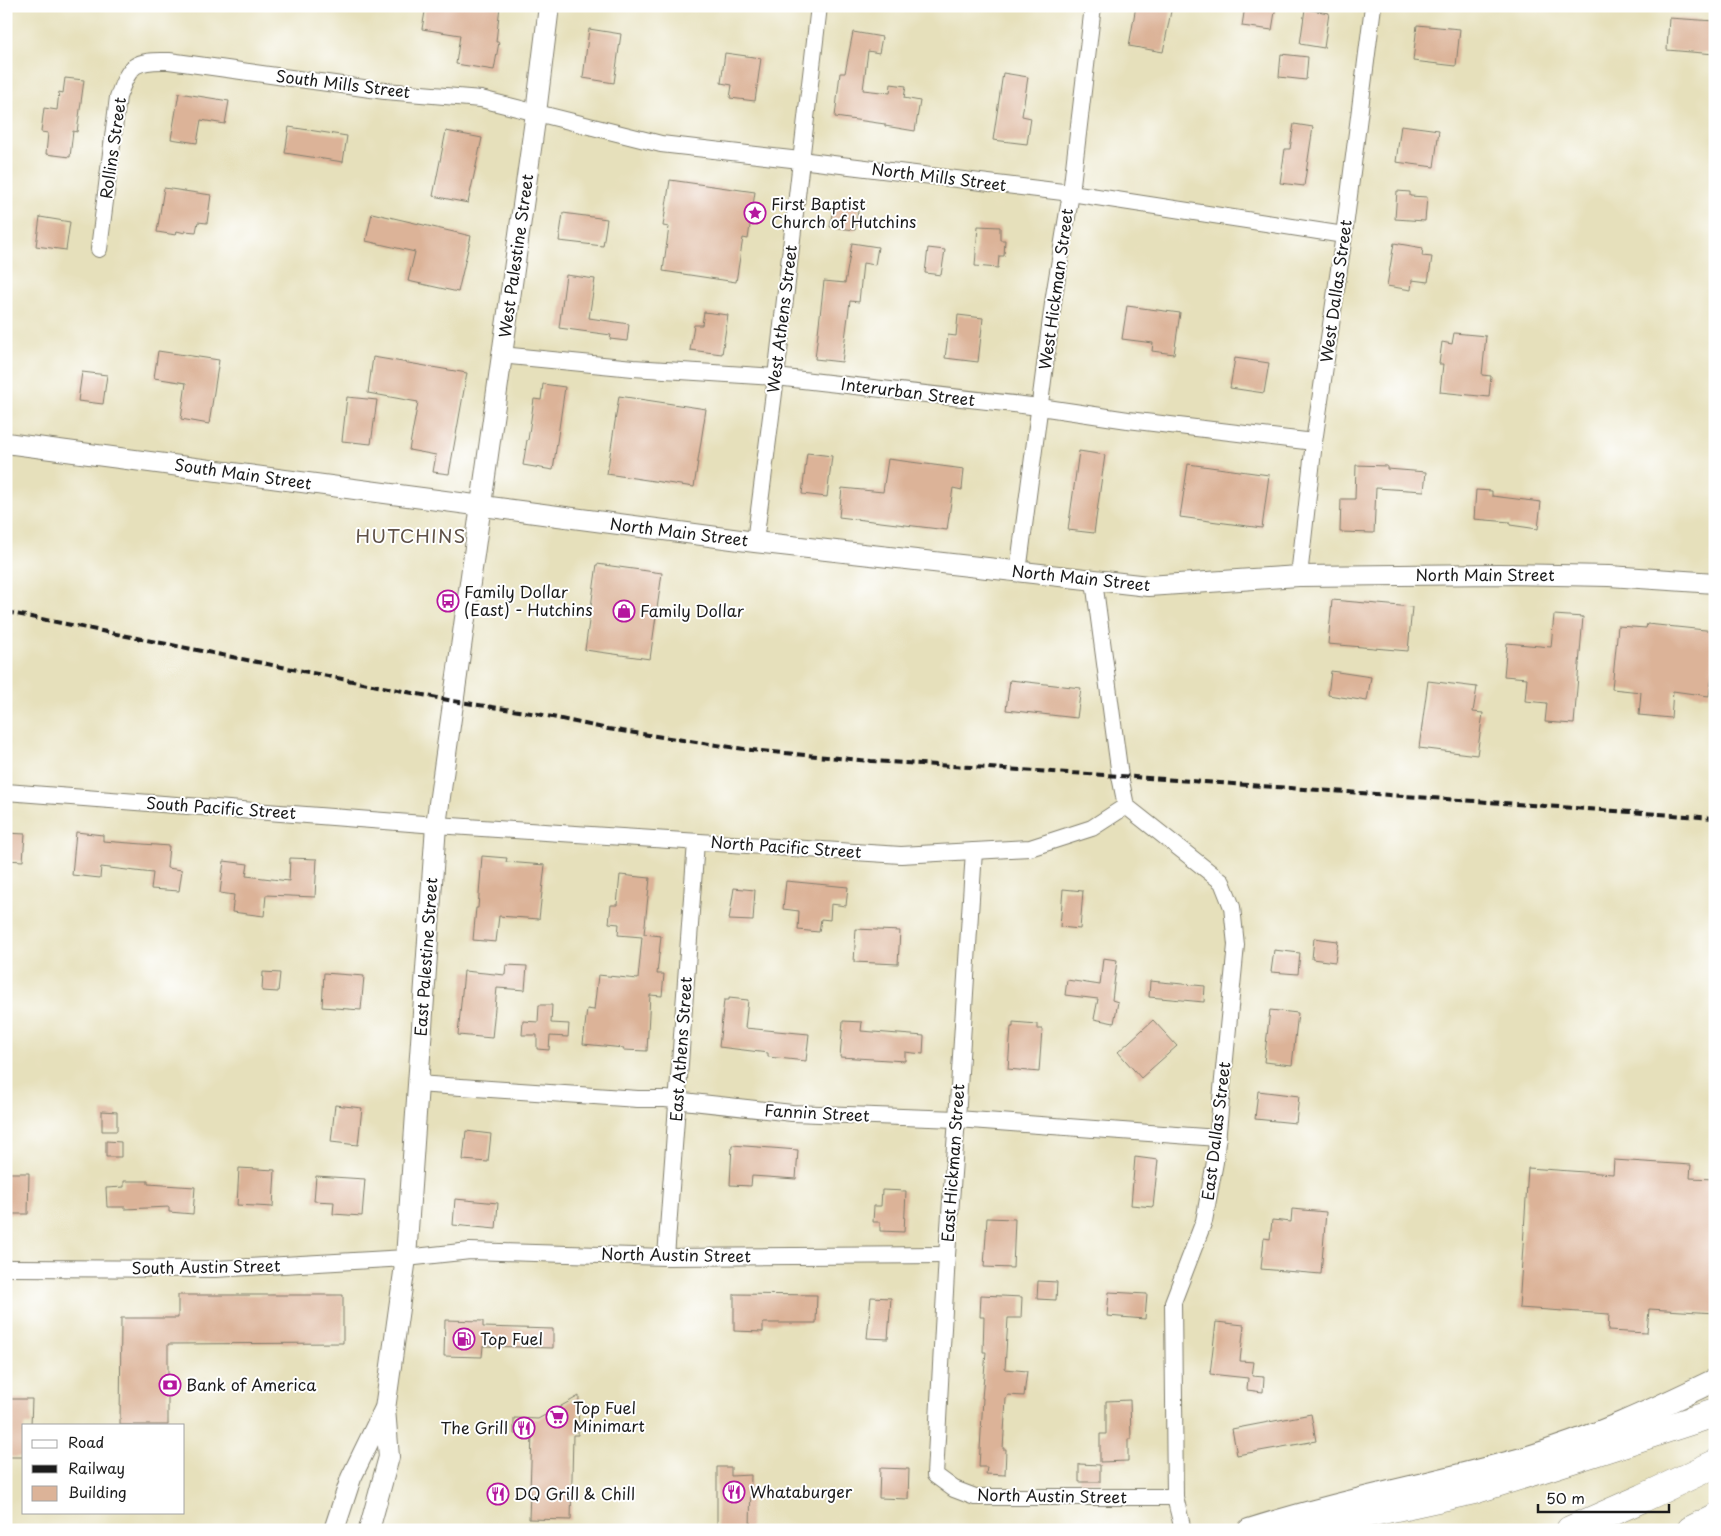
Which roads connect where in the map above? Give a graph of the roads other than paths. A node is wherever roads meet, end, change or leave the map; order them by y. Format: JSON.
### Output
{"nodes":[{"id":1,"x":549,"y":6,"type":"edge"},
{"id":2,"x":819,"y":6,"type":"edge"},
{"id":3,"x":1093,"y":6,"type":"edge"},
{"id":4,"x":1373,"y":6,"type":"edge"},
{"id":5,"x":148,"y":60,"type":"joint"},
{"id":6,"x":536,"y":114,"type":"junction"},
{"id":7,"x":800,"y":160,"type":"junction"},
{"id":8,"x":1071,"y":193,"type":"junction"},
{"id":9,"x":1344,"y":235,"type":"junction"},
{"id":10,"x":99,"y":249,"type":"dead end"},
{"id":11,"x":501,"y":355,"type":"junction"},
{"id":12,"x":776,"y":377,"type":"junction"},
{"id":13,"x":1040,"y":407,"type":"junction"},
{"id":14,"x":1314,"y":442,"type":"junction"},
{"id":15,"x":6,"y":443,"type":"edge"},
{"id":16,"x":480,"y":506,"type":"junction"},
{"id":17,"x":755,"y":542,"type":"junction"},
{"id":18,"x":1018,"y":572,"type":"junction"},
{"id":19,"x":1299,"y":576,"type":"junction"},
{"id":20,"x":1094,"y":580,"type":"junction"},
{"id":21,"x":1715,"y":583,"type":"edge"},
{"id":22,"x":6,"y":792,"type":"edge"},
{"id":23,"x":1126,"y":806,"type":"junction"},
{"id":24,"x":436,"y":825,"type":"junction"},
{"id":25,"x":696,"y":842,"type":"junction"},
{"id":26,"x":974,"y":851,"type":"junction"},
{"id":27,"x":417,"y":1084,"type":"junction"},
{"id":28,"x":677,"y":1100,"type":"junction"},
{"id":29,"x":957,"y":1119,"type":"junction"},
{"id":30,"x":1218,"y":1138,"type":"junction"},
{"id":31,"x":946,"y":1255,"type":"junction"},
{"id":32,"x":666,"y":1257,"type":"junction"},
{"id":33,"x":406,"y":1258,"type":"junction"},
{"id":34,"x":6,"y":1268,"type":"edge"},
{"id":35,"x":1715,"y":1380,"type":"edge"},
{"id":36,"x":385,"y":1408,"type":"junction"},
{"id":37,"x":1715,"y":1413,"type":"edge"},
{"id":38,"x":1715,"y":1464,"type":"edge"},
{"id":39,"x":936,"y":1475,"type":"joint"},
{"id":40,"x":1175,"y":1497,"type":"junction"},
{"id":41,"x":1715,"y":1518,"type":"edge"},
{"id":42,"x":334,"y":1530,"type":"edge"},
{"id":43,"x":369,"y":1530,"type":"edge"},
{"id":44,"x":1183,"y":1530,"type":"edge"},
{"id":45,"x":1249,"y":1530,"type":"edge"},
{"id":46,"x":1291,"y":1530,"type":"edge"},
{"id":47,"x":1570,"y":1530,"type":"edge"},
{"id":48,"x":1690,"y":1530,"type":"edge"}],
"edges":[{"from":1,"to":6,"type":"street","name":"West Palestine Street"},
{"from":2,"to":7,"type":"street","name":"West Athens Street"},
{"from":3,"to":8,"type":"street","name":"West Hickman Street"},
{"from":4,"to":9,"type":"street","name":"West Dallas Street"},
{"from":5,"to":6,"type":"street","name":"South Mills Street"},
{"from":5,"to":10,"type":"street","name":"Rollins Street"},
{"from":6,"to":7,"type":"street","name":"North Mills Street"},
{"from":6,"to":11,"type":"street","name":"West Palestine Street"},
{"from":7,"to":8,"type":"street","name":"North Mills Street"},
{"from":7,"to":12,"type":"street","name":"West Athens Street"},
{"from":8,"to":9,"type":"street","name":"North Mills Street"},
{"from":8,"to":13,"type":"street","name":"West Hickman Street"},
{"from":9,"to":14,"type":"street","name":"West Dallas Street"},
{"from":11,"to":12,"type":"street","name":"Interurban Street"},
{"from":11,"to":16,"type":"street","name":"West Palestine Street"},
{"from":12,"to":13,"type":"street","name":"Interurban Street"},
{"from":12,"to":17,"type":"street","name":"West Athens Street"},
{"from":13,"to":14,"type":"street","name":"Interurban Street"},
{"from":13,"to":18,"type":"street","name":"West Hickman Street"},
{"from":14,"to":19,"type":"street","name":"West Dallas Street"},
{"from":15,"to":16,"type":"street","name":"South Main Street"},
{"from":16,"to":17,"type":"street","name":"North Main Street"},
{"from":16,"to":24,"type":"street","name":"East Palestine Street"},
{"from":17,"to":18,"type":"street","name":"North Main Street"},
{"from":18,"to":20,"type":"street","name":"North Main Street"},
{"from":19,"to":20,"type":"street","name":"North Main Street"},
{"from":19,"to":21,"type":"street","name":"North Main Street"},
{"from":20,"to":23,"type":"street"},
{"from":22,"to":24,"type":"street","name":"South Pacific Street"},
{"from":23,"to":26,"type":"street","name":"North Pacific Street"},
{"from":23,"to":30,"type":"street","name":"East Dallas Street"},
{"from":24,"to":25,"type":"street","name":"North Pacific Street"},
{"from":24,"to":27,"type":"street","name":"East Palestine Street"},
{"from":25,"to":26,"type":"street","name":"North Pacific Street"},
{"from":25,"to":28,"type":"street","name":"East Athens Street"},
{"from":26,"to":29,"type":"street","name":"East Hickman Street"},
{"from":27,"to":28,"type":"street","name":"Fannin Street"},
{"from":27,"to":33,"type":"street","name":"East Palestine Street"},
{"from":28,"to":29,"type":"street","name":"Fannin Street"},
{"from":28,"to":32,"type":"street","name":"East Athens Street"},
{"from":29,"to":30,"type":"street","name":"Fannin Street"},
{"from":29,"to":31,"type":"street","name":"East Hickman Street"},
{"from":30,"to":40,"type":"street","name":"East Dallas Street"},
{"from":31,"to":32,"type":"street","name":"North Austin Street"},
{"from":31,"to":39,"type":"street","name":"East Hickman Street"},
{"from":32,"to":33,"type":"street","name":"North Austin Street"},
{"from":33,"to":34,"type":"street","name":"South Austin Street"},
{"from":33,"to":36,"type":"street","name":"East Palestine Street"},
{"from":35,"to":45,"type":"main road"},
{"from":36,"to":42,"type":"street","name":"East Palestine Street"},
{"from":36,"to":43,"type":"street","name":"East Palestine Street"},
{"from":37,"to":46,"type":"highway"},
{"from":38,"to":47,"type":"highway"},
{"from":39,"to":40,"type":"street","name":"North Austin Street"},
{"from":40,"to":44,"type":"street","name":"East Dallas Street"},
{"from":41,"to":48,"type":"highway"}]}
